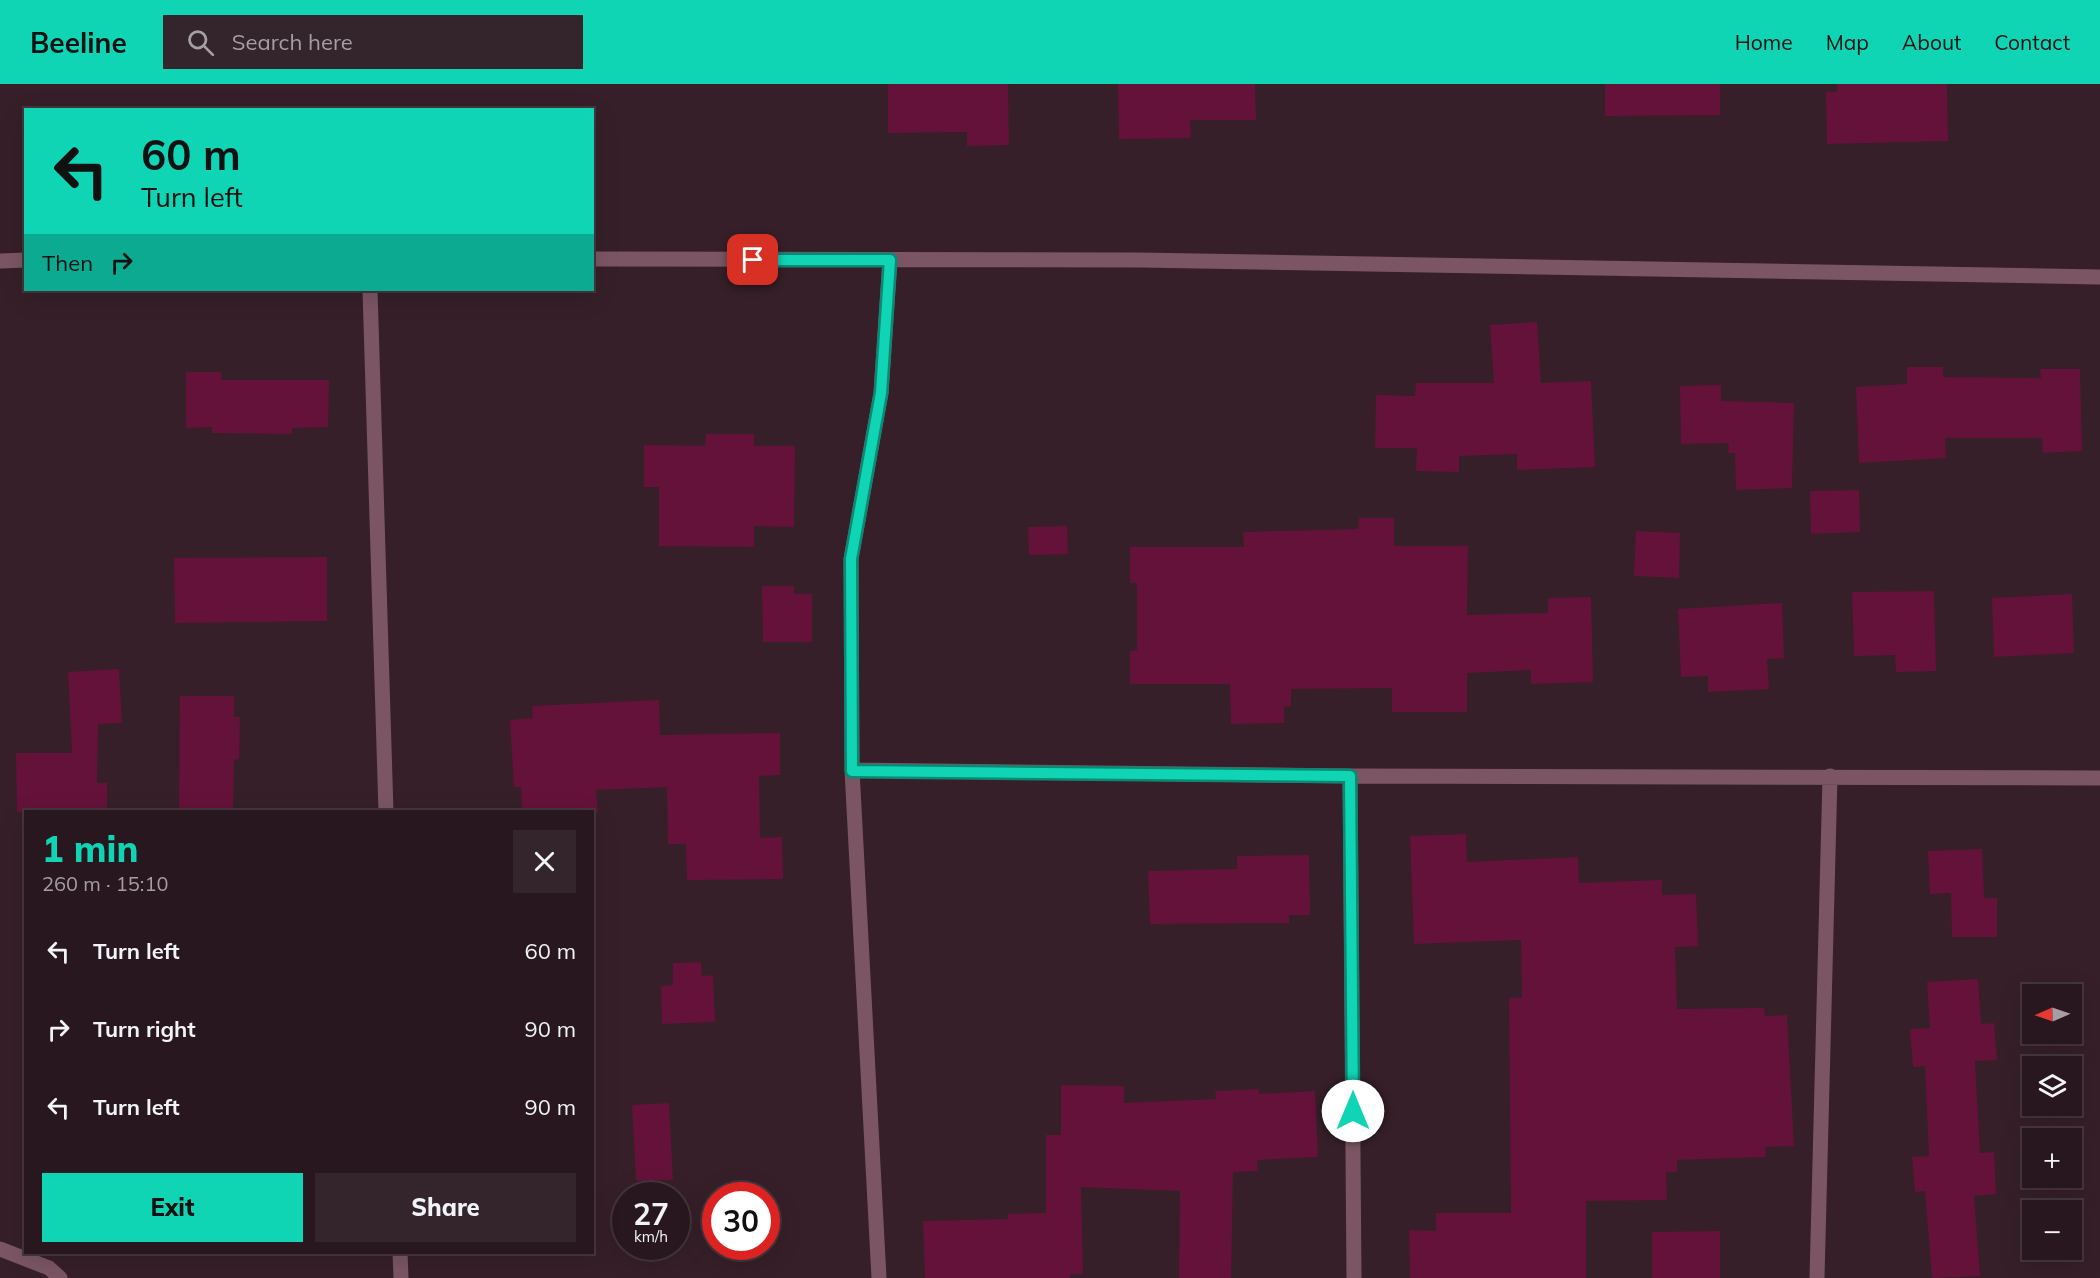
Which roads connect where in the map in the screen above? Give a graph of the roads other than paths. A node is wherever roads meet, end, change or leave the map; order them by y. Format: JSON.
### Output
{"nodes":[{"id":1,"x":24,"y":260,"type":"edge"},
{"id":2,"x":594,"y":260,"type":"edge"},
{"id":3,"x":890,"y":260,"type":"junction"},
{"id":4,"x":0,"y":261,"type":"edge"},
{"id":5,"x":2100,"y":277,"type":"edge"},
{"id":6,"x":370,"y":291,"type":"edge"},
{"id":7,"x":852,"y":771,"type":"junction"},
{"id":8,"x":1350,"y":776,"type":"junction"},
{"id":9,"x":1830,"y":776,"type":"junction"},
{"id":10,"x":2100,"y":778,"type":"edge"},
{"id":11,"x":386,"y":810,"type":"edge"},
{"id":12,"x":0,"y":1249,"type":"edge"},
{"id":13,"x":400,"y":1254,"type":"edge"},
{"id":14,"x":60,"y":1278,"type":"edge"},
{"id":15,"x":401,"y":1278,"type":"edge"},
{"id":16,"x":879,"y":1278,"type":"edge"},
{"id":17,"x":1354,"y":1278,"type":"edge"},
{"id":18,"x":1817,"y":1278,"type":"edge"}],
"edges":[{"from":1,"to":4,"type":"street"},
{"from":2,"to":3,"type":"street"},
{"from":3,"to":5,"type":"street"},
{"from":3,"to":7,"type":"street"},
{"from":6,"to":11,"type":"street"},
{"from":7,"to":8,"type":"street"},
{"from":7,"to":16,"type":"street"},
{"from":8,"to":9,"type":"street"},
{"from":8,"to":17,"type":"street"},
{"from":9,"to":10,"type":"street"},
{"from":9,"to":18,"type":"street"},
{"from":12,"to":14,"type":"street"},
{"from":13,"to":15,"type":"street"}]}
